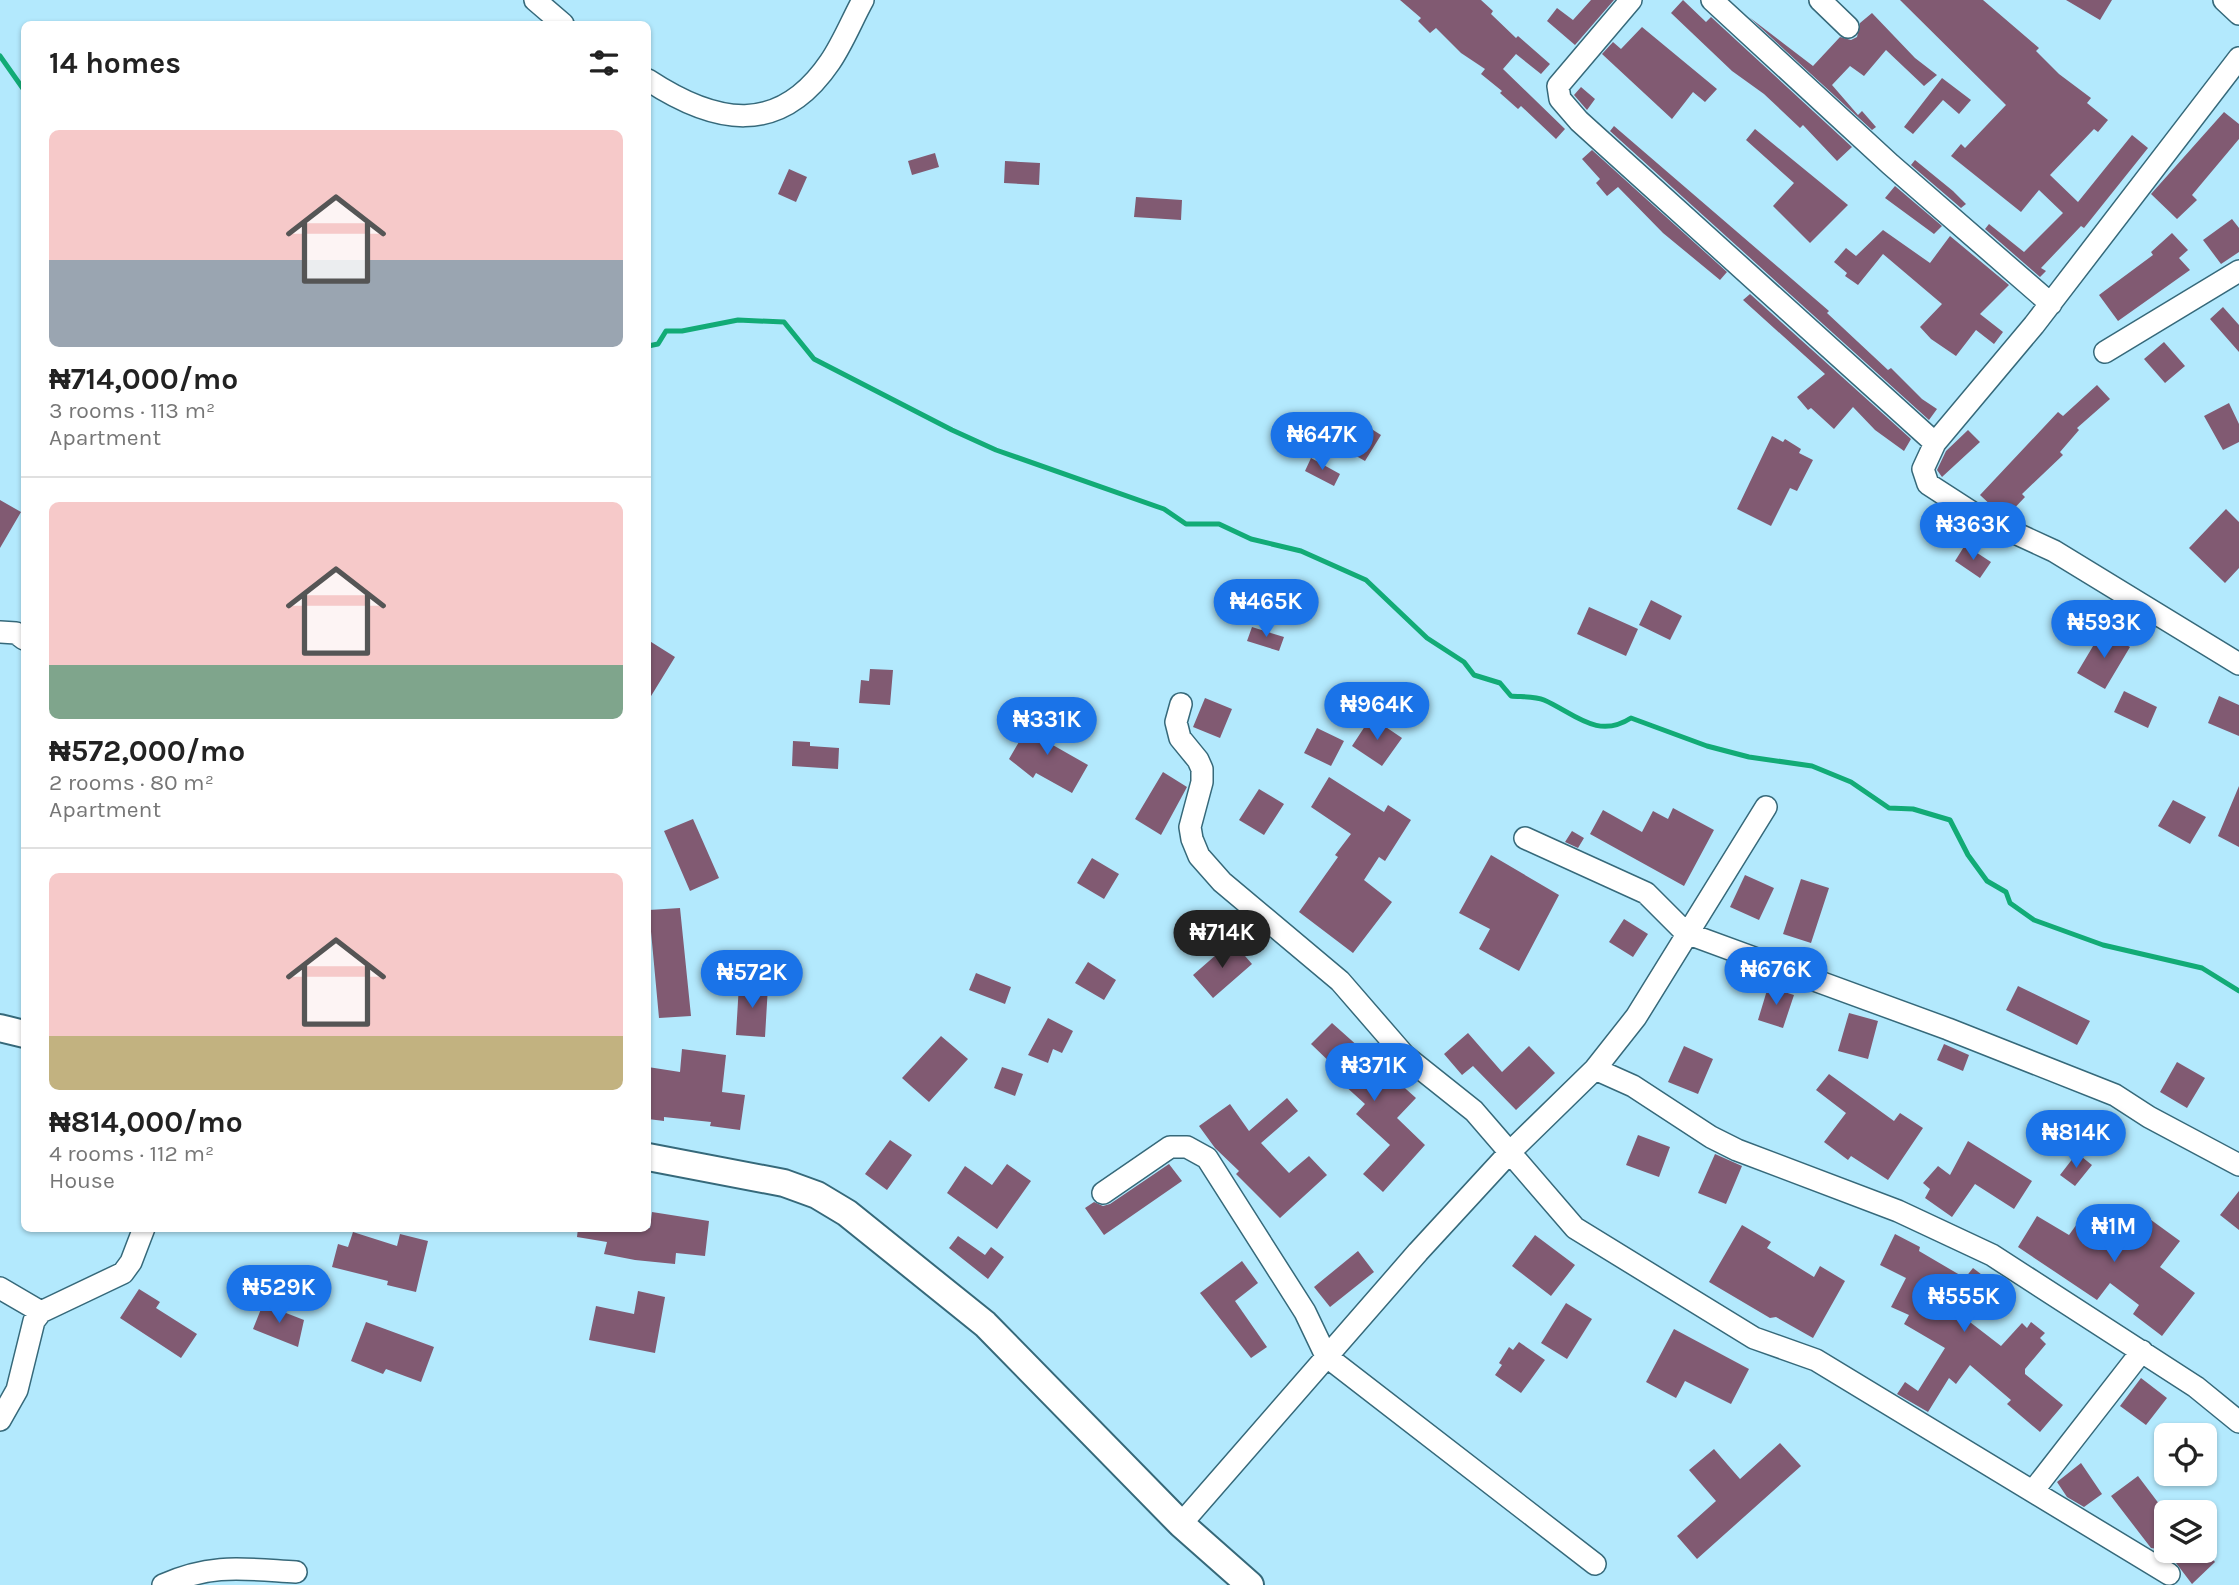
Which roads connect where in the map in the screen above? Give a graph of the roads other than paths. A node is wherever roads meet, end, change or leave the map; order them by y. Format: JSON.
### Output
{"nodes":[{"id":1,"x":535,"y":0,"type":"edge"},
{"id":2,"x":863,"y":0,"type":"edge"},
{"id":3,"x":1631,"y":0,"type":"edge"},
{"id":4,"x":1712,"y":0,"type":"edge"},
{"id":5,"x":1820,"y":0,"type":"edge"},
{"id":6,"x":2224,"y":0,"type":"edge"},
{"id":7,"x":2239,"y":14,"type":"edge"},
{"id":8,"x":560,"y":21,"type":"edge"},
{"id":9,"x":1848,"y":27,"type":"dead end"},
{"id":10,"x":2239,"y":58,"type":"edge"},
{"id":11,"x":651,"y":82,"type":"edge"},
{"id":12,"x":2239,"y":271,"type":"edge"},
{"id":13,"x":2051,"y":304,"type":"junction"},
{"id":14,"x":2105,"y":352,"type":"dead end"},
{"id":15,"x":1935,"y":443,"type":"junction"},
{"id":16,"x":0,"y":632,"type":"edge"},
{"id":17,"x":21,"y":637,"type":"edge"},
{"id":18,"x":2239,"y":664,"type":"edge"},
{"id":19,"x":1181,"y":704,"type":"dead end"},
{"id":20,"x":1766,"y":807,"type":"dead end"},
{"id":21,"x":1524,"y":838,"type":"dead end"},
{"id":22,"x":1686,"y":933,"type":"junction"},
{"id":23,"x":0,"y":1028,"type":"edge"},
{"id":24,"x":21,"y":1033,"type":"edge"},
{"id":25,"x":1595,"y":1069,"type":"junction"},
{"id":26,"x":1511,"y":1151,"type":"junction"},
{"id":27,"x":651,"y":1158,"type":"edge"},
{"id":28,"x":2239,"y":1165,"type":"edge"},
{"id":29,"x":1103,"y":1193,"type":"dead end"},
{"id":30,"x":142,"y":1232,"type":"edge"},
{"id":31,"x":0,"y":1288,"type":"edge"},
{"id":32,"x":41,"y":1312,"type":"junction"},
{"id":33,"x":2142,"y":1352,"type":"junction"},
{"id":34,"x":1326,"y":1356,"type":"junction"},
{"id":35,"x":0,"y":1420,"type":"edge"},
{"id":36,"x":2239,"y":1422,"type":"edge"},
{"id":37,"x":2033,"y":1491,"type":"junction"},
{"id":38,"x":1181,"y":1524,"type":"junction"},
{"id":39,"x":1595,"y":1564,"type":"dead end"},
{"id":40,"x":296,"y":1572,"type":"dead end"},
{"id":41,"x":2169,"y":1574,"type":"dead end"},
{"id":42,"x":163,"y":1585,"type":"edge"},
{"id":43,"x":1250,"y":1585,"type":"edge"}],
"edges":[{"from":1,"to":8,"type":"street"},
{"from":2,"to":11,"type":"street"},
{"from":3,"to":15,"type":"street"},
{"from":4,"to":13,"type":"street"},
{"from":5,"to":9,"type":"street"},
{"from":6,"to":7,"type":"street"},
{"from":10,"to":13,"type":"street"},
{"from":12,"to":14,"type":"street"},
{"from":13,"to":15,"type":"street"},
{"from":15,"to":18,"type":"street"},
{"from":16,"to":17,"type":"street"},
{"from":19,"to":26,"type":"street"},
{"from":20,"to":22,"type":"street"},
{"from":21,"to":22,"type":"street"},
{"from":22,"to":25,"type":"street"},
{"from":22,"to":28,"type":"street"},
{"from":23,"to":24,"type":"street"},
{"from":25,"to":26,"type":"street"},
{"from":25,"to":33,"type":"street"},
{"from":26,"to":34,"type":"street"},
{"from":26,"to":37,"type":"street"},
{"from":27,"to":38,"type":"street"},
{"from":29,"to":34,"type":"street"},
{"from":30,"to":32,"type":"street"},
{"from":31,"to":32,"type":"street"},
{"from":32,"to":35,"type":"street"},
{"from":33,"to":36,"type":"street"},
{"from":33,"to":37,"type":"street"},
{"from":34,"to":38,"type":"street"},
{"from":34,"to":39,"type":"street"},
{"from":37,"to":41,"type":"street"},
{"from":38,"to":43,"type":"street"},
{"from":40,"to":42,"type":"street"}]}
